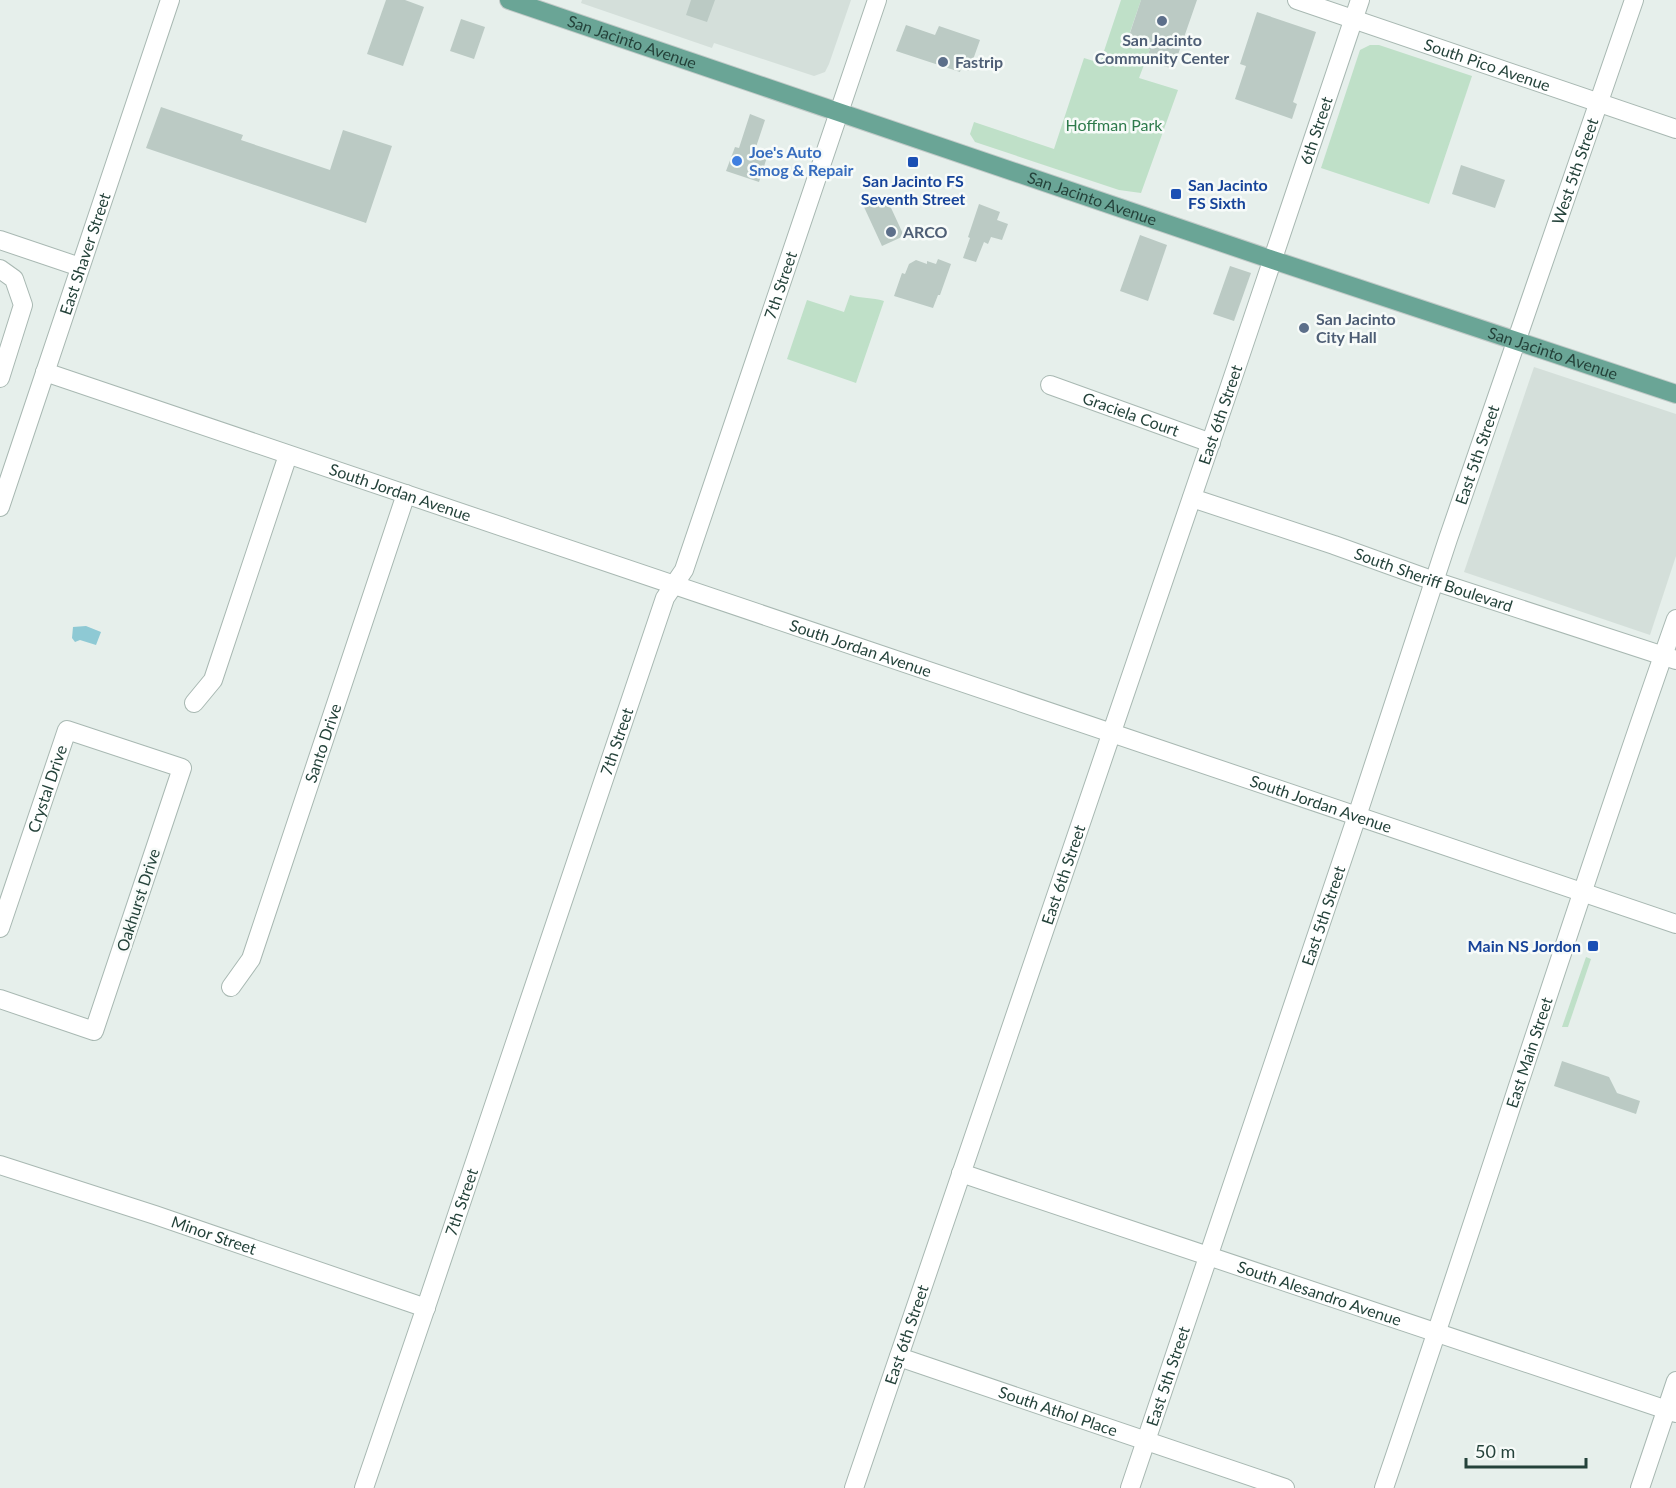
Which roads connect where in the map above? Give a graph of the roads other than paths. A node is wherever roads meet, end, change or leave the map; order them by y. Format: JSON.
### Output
{"nodes":[{"id":1,"x":170,"y":0,"type":"edge"},
{"id":2,"x":509,"y":0,"type":"edge"},
{"id":3,"x":877,"y":0,"type":"edge"},
{"id":4,"x":1297,"y":0,"type":"edge"},
{"id":5,"x":1360,"y":0,"type":"edge"},
{"id":6,"x":1634,"y":0,"type":"edge"},
{"id":7,"x":1353,"y":19,"type":"junction"},
{"id":8,"x":1599,"y":104,"type":"junction"},
{"id":9,"x":838,"y":112,"type":"junction"},
{"id":10,"x":1676,"y":129,"type":"edge"},
{"id":11,"x":0,"y":240,"type":"edge"},
{"id":12,"x":1273,"y":260,"type":"junction"},
{"id":13,"x":80,"y":267,"type":"junction"},
{"id":14,"x":0,"y":269,"type":"edge"},
{"id":15,"x":1516,"y":341,"type":"junction"},
{"id":16,"x":45,"y":372,"type":"junction"},
{"id":17,"x":0,"y":378,"type":"edge"},
{"id":18,"x":1050,"y":385,"type":"dead end"},
{"id":19,"x":1676,"y":394,"type":"edge"},
{"id":20,"x":1211,"y":443,"type":"junction"},
{"id":21,"x":288,"y":455,"type":"junction"},
{"id":22,"x":5,"y":473,"type":"edge"},
{"id":23,"x":406,"y":494,"type":"junction"},
{"id":24,"x":1192,"y":498,"type":"junction"},
{"id":25,"x":0,"y":507,"type":"edge"},
{"id":26,"x":1434,"y":580,"type":"junction"},
{"id":27,"x":675,"y":585,"type":"junction"},
{"id":28,"x":1676,"y":619,"type":"edge"},
{"id":29,"x":1670,"y":658,"type":"edge"},
{"id":30,"x":194,"y":703,"type":"dead end"},
{"id":31,"x":1112,"y":734,"type":"junction"},
{"id":32,"x":182,"y":768,"type":"joint"},
{"id":33,"x":1357,"y":816,"type":"junction"},
{"id":34,"x":1583,"y":893,"type":"junction"},
{"id":35,"x":1676,"y":924,"type":"edge"},
{"id":36,"x":0,"y":928,"type":"edge"},
{"id":37,"x":231,"y":987,"type":"dead end"},
{"id":38,"x":0,"y":999,"type":"edge"},
{"id":39,"x":0,"y":1165,"type":"edge"},
{"id":40,"x":962,"y":1173,"type":"junction"},
{"id":41,"x":1208,"y":1256,"type":"junction"},
{"id":42,"x":426,"y":1308,"type":"junction"},
{"id":43,"x":1437,"y":1333,"type":"junction"},
{"id":44,"x":899,"y":1357,"type":"junction"},
{"id":45,"x":1676,"y":1381,"type":"edge"},
{"id":46,"x":1671,"y":1412,"type":"edge"},
{"id":47,"x":1145,"y":1441,"type":"junction"},
{"id":48,"x":370,"y":1486,"type":"edge"},
{"id":49,"x":854,"y":1488,"type":"edge"},
{"id":50,"x":1130,"y":1488,"type":"edge"},
{"id":51,"x":1285,"y":1488,"type":"edge"},
{"id":52,"x":1384,"y":1488,"type":"edge"},
{"id":53,"x":1640,"y":1488,"type":"edge"}],
"edges":[{"from":1,"to":13,"type":"street","name":"East Shaver Street"},
{"from":2,"to":9,"type":"main road","name":"San Jacinto Avenue"},
{"from":3,"to":9,"type":"street","name":"7th Street"},
{"from":4,"to":7,"type":"street","name":"South Pico Avenue"},
{"from":5,"to":7,"type":"street","name":"6th Street"},
{"from":6,"to":8,"type":"street","name":"West 5th Street"},
{"from":7,"to":8,"type":"street","name":"South Pico Avenue"},
{"from":7,"to":12,"type":"street","name":"6th Street"},
{"from":8,"to":10,"type":"street","name":"South Pico Avenue"},
{"from":8,"to":15,"type":"street","name":"West 5th Street"},
{"from":9,"to":12,"type":"main road","name":"San Jacinto Avenue"},
{"from":9,"to":27,"type":"street","name":"7th Street"},
{"from":11,"to":13,"type":"street"},
{"from":12,"to":15,"type":"main road","name":"San Jacinto Avenue"},
{"from":12,"to":20,"type":"street","name":"East 6th Street"},
{"from":13,"to":16,"type":"street","name":"East Shaver Street"},
{"from":14,"to":17,"type":"street"},
{"from":15,"to":19,"type":"main road","name":"San Jacinto Avenue"},
{"from":15,"to":26,"type":"street","name":"East 5th Street"},
{"from":16,"to":21,"type":"street","name":"South Jordan Avenue"},
{"from":16,"to":22,"type":"street","name":"East Shaver Street"},
{"from":18,"to":20,"type":"street","name":"Graciela Court"},
{"from":20,"to":24,"type":"street","name":"East 6th Street"},
{"from":21,"to":23,"type":"street","name":"South Jordan Avenue"},
{"from":21,"to":30,"type":"street"},
{"from":22,"to":25,"type":"street","name":"East Shaver Street"},
{"from":23,"to":27,"type":"street","name":"South Jordan Avenue"},
{"from":23,"to":37,"type":"street","name":"Santo Drive"},
{"from":24,"to":26,"type":"street","name":"South Sheriff Boulevard"},
{"from":24,"to":31,"type":"street","name":"East 6th Street"},
{"from":26,"to":29,"type":"street","name":"South Sheriff Boulevard"},
{"from":26,"to":33,"type":"street","name":"East 5th Street"},
{"from":27,"to":31,"type":"street","name":"South Jordan Avenue"},
{"from":27,"to":42,"type":"street","name":"7th Street"},
{"from":28,"to":29,"type":"street","name":"East Main Street"},
{"from":29,"to":34,"type":"street","name":"East Main Street"},
{"from":31,"to":33,"type":"street","name":"South Jordan Avenue"},
{"from":31,"to":40,"type":"street","name":"East 6th Street"},
{"from":32,"to":36,"type":"street","name":"Crystal Drive"},
{"from":32,"to":38,"type":"street","name":"Oakhurst Drive"},
{"from":33,"to":34,"type":"street","name":"South Jordan Avenue"},
{"from":33,"to":41,"type":"street","name":"East 5th Street"},
{"from":34,"to":35,"type":"street","name":"South Jordan Avenue"},
{"from":34,"to":43,"type":"street","name":"East Main Street"},
{"from":39,"to":42,"type":"street","name":"Minor Street"},
{"from":40,"to":41,"type":"street","name":"South Alesandro Avenue"},
{"from":40,"to":44,"type":"street","name":"East 6th Street"},
{"from":41,"to":43,"type":"street","name":"South Alesandro Avenue"},
{"from":41,"to":47,"type":"street","name":"East 5th Street"},
{"from":42,"to":48,"type":"street","name":"7th Street"},
{"from":43,"to":46,"type":"street","name":"South Alesandro Avenue"},
{"from":43,"to":52,"type":"street","name":"East Main Street"},
{"from":44,"to":47,"type":"street","name":"South Athol Place"},
{"from":44,"to":49,"type":"street","name":"East 6th Street"},
{"from":45,"to":46,"type":"street"},
{"from":46,"to":53,"type":"street"},
{"from":47,"to":50,"type":"street","name":"East 5th Street"},
{"from":47,"to":51,"type":"street","name":"South Athol Place"}]}
